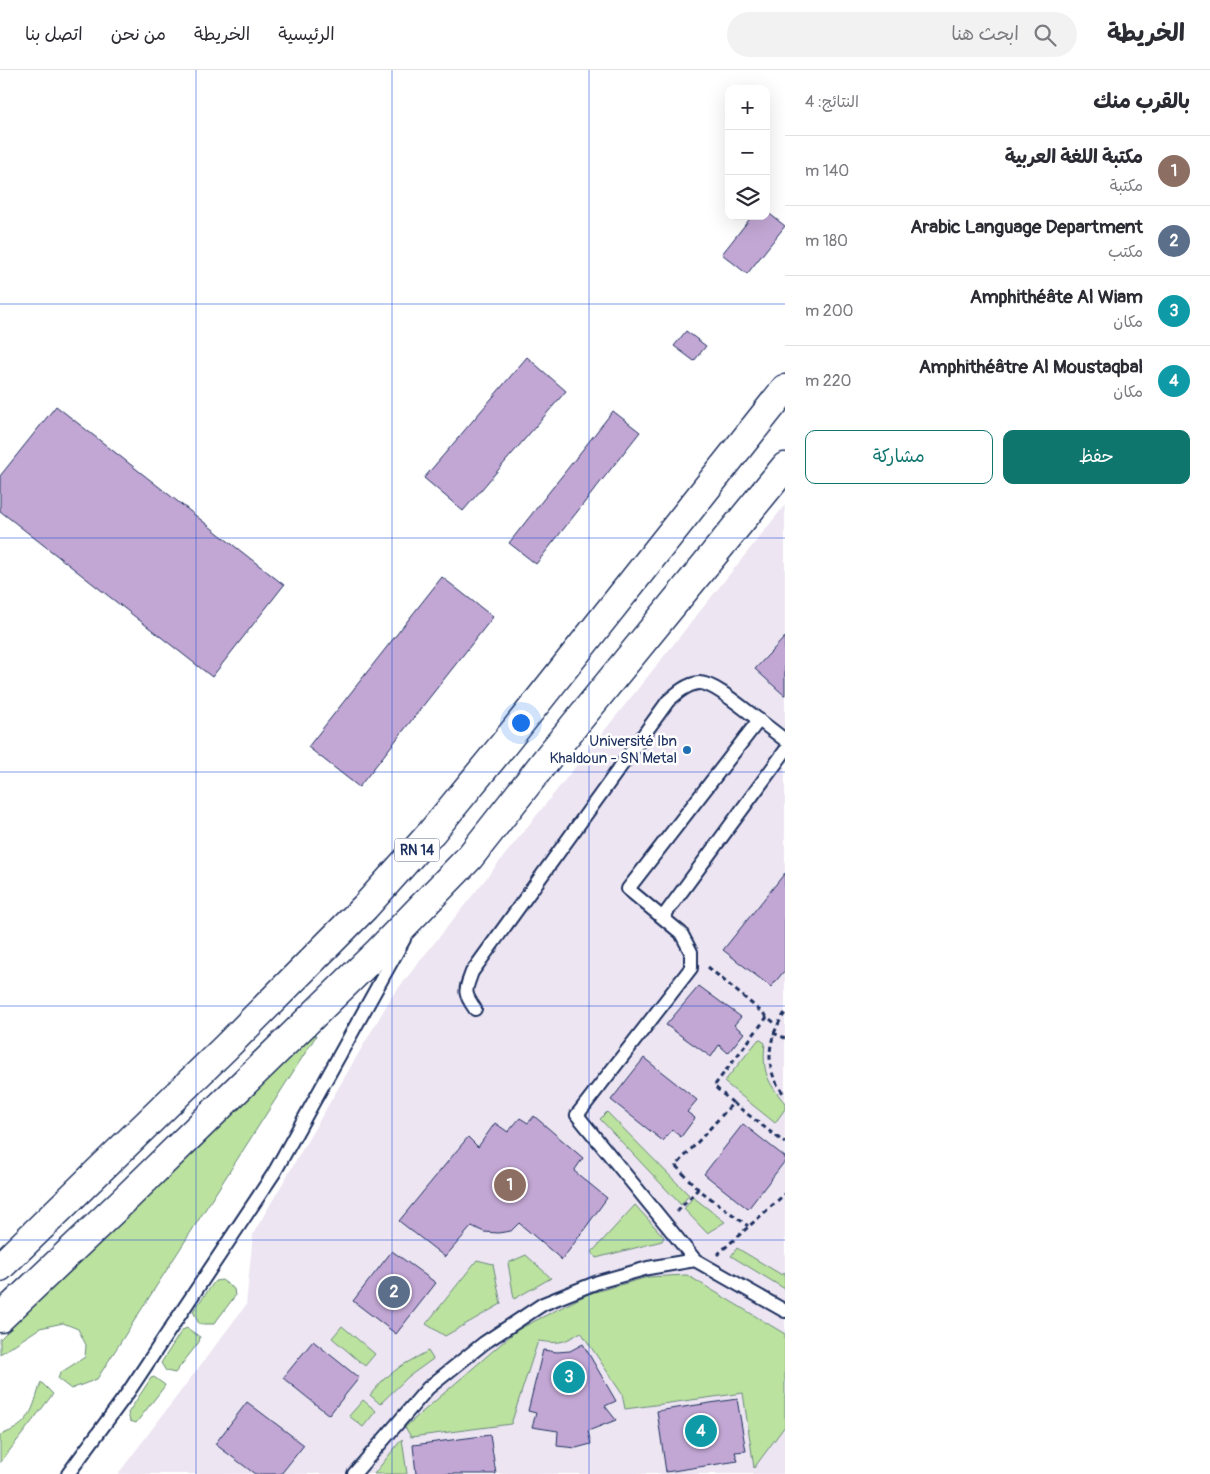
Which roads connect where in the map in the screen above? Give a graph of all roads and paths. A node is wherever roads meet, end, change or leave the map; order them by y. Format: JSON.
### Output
{"nodes":[{"id":1,"x":785,"y":389,"type":"edge"},
{"id":2,"x":785,"y":467,"type":"edge"},
{"id":3,"x":759,"y":720,"type":"junction"},
{"id":4,"x":785,"y":740,"type":"edge"},
{"id":5,"x":785,"y":750,"type":"edge"},
{"id":6,"x":422,"y":906,"type":"junction"},
{"id":7,"x":663,"y":917,"type":"junction"},
{"id":8,"x":691,"y":952,"type":"junction"},
{"id":9,"x":475,"y":1009,"type":"dead end"},
{"id":10,"x":785,"y":1013,"type":"edge"},
{"id":11,"x":768,"y":1017,"type":"junction"},
{"id":12,"x":777,"y":1025,"type":"junction"},
{"id":13,"x":773,"y":1034,"type":"junction"},
{"id":14,"x":785,"y":1038,"type":"edge"},
{"id":15,"x":785,"y":1095,"type":"edge"},
{"id":16,"x":732,"y":1103,"type":"junction"},
{"id":17,"x":785,"y":1143,"type":"edge"},
{"id":18,"x":698,"y":1189,"type":"junction"},
{"id":19,"x":785,"y":1194,"type":"edge"},
{"id":20,"x":666,"y":1224,"type":"junction"},
{"id":21,"x":748,"y":1226,"type":"junction"},
{"id":22,"x":700,"y":1262,"type":"junction"},
{"id":23,"x":0,"y":1267,"type":"edge"},
{"id":24,"x":785,"y":1311,"type":"edge"},
{"id":25,"x":0,"y":1318,"type":"edge"},
{"id":26,"x":68,"y":1474,"type":"edge"},
{"id":27,"x":354,"y":1474,"type":"edge"}],
"edges":[{"from":1,"to":23,"type":"highway","number":"RN 14"},
{"from":2,"to":6,"type":"highway","number":"RN 14"},
{"from":3,"to":4,"type":"lane"},
{"from":3,"to":7,"type":"lane"},
{"from":3,"to":9,"type":"lane"},
{"from":5,"to":7,"type":"lane"},
{"from":6,"to":25,"type":"highway","number":"RN 14"},
{"from":6,"to":26,"type":"lane"},
{"from":7,"to":8,"type":"lane"},
{"from":8,"to":11,"type":"path"},
{"from":8,"to":20,"type":"lane"},
{"from":10,"to":12,"type":"path"},
{"from":11,"to":12,"type":"path"},
{"from":11,"to":16,"type":"path"},
{"from":12,"to":13,"type":"path"},
{"from":13,"to":14,"type":"path"},
{"from":13,"to":15,"type":"path"},
{"from":16,"to":17,"type":"path"},
{"from":16,"to":18,"type":"path"},
{"from":18,"to":20,"type":"path"},
{"from":18,"to":21,"type":"path"},
{"from":19,"to":21,"type":"path"},
{"from":20,"to":22,"type":"lane"},
{"from":21,"to":22,"type":"path"},
{"from":22,"to":24,"type":"lane"},
{"from":22,"to":27,"type":"lane"}]}
